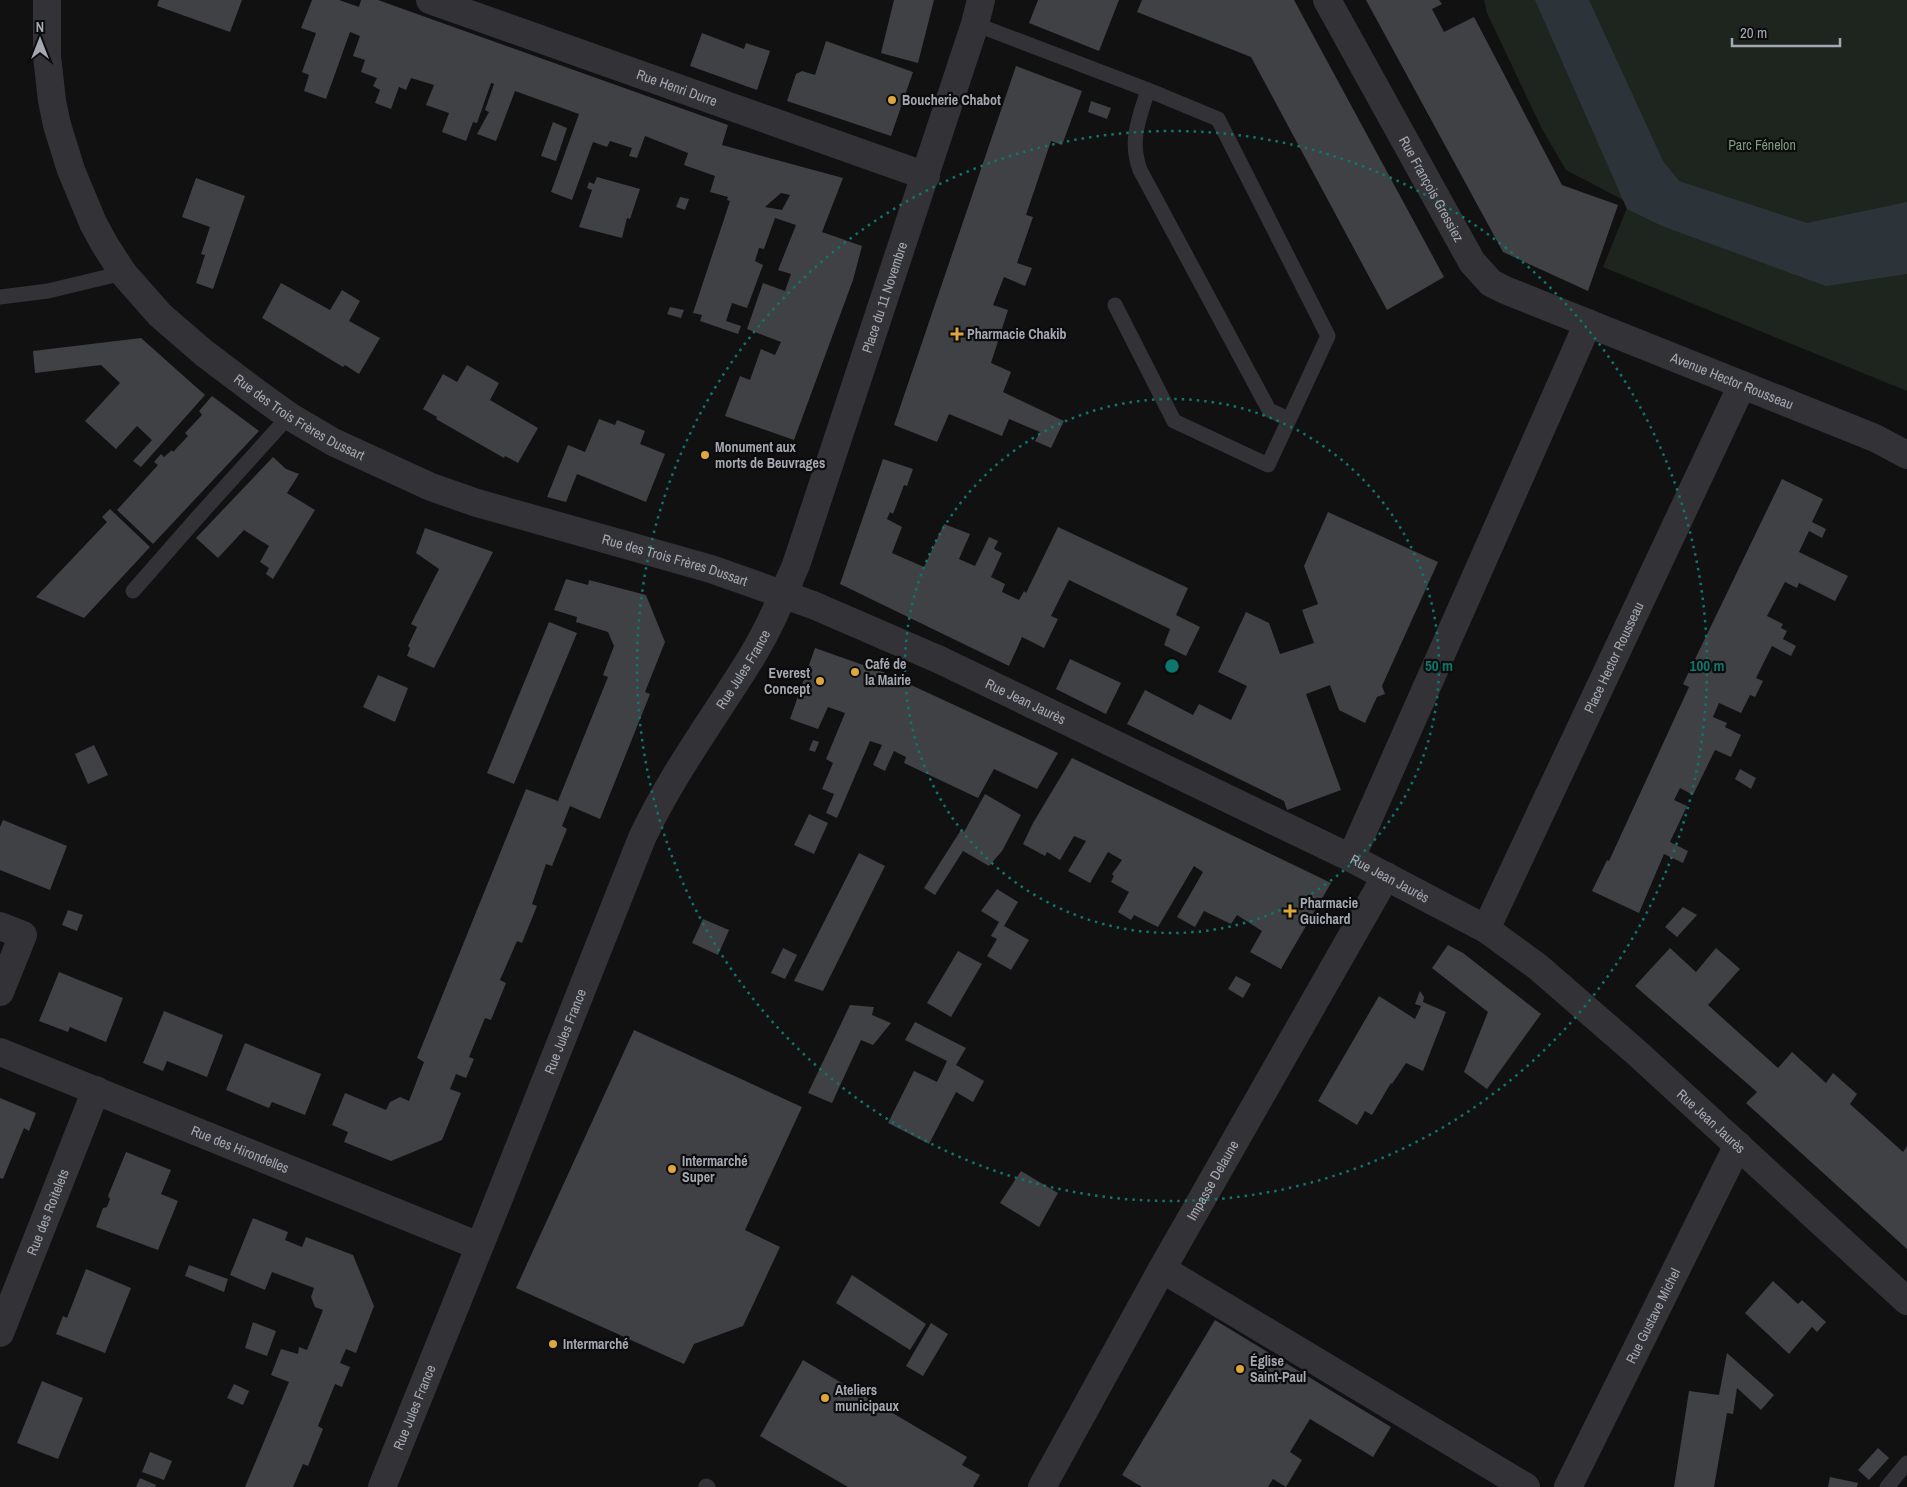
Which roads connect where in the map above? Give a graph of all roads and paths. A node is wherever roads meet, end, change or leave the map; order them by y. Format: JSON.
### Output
{"nodes":[{"id":1,"x":47,"y":0,"type":"edge"},
{"id":2,"x":430,"y":0,"type":"edge"},
{"id":3,"x":1327,"y":0,"type":"edge"},
{"id":4,"x":978,"y":12,"type":"edge"},
{"id":5,"x":1148,"y":90,"type":"junction"},
{"id":6,"x":926,"y":176,"type":"junction"},
{"id":7,"x":122,"y":273,"type":"junction"},
{"id":8,"x":0,"y":298,"type":"edge"},
{"id":9,"x":1115,"y":305,"type":"dead end"},
{"id":10,"x":1588,"y":323,"type":"junction"},
{"id":11,"x":1742,"y":385,"type":"junction"},
{"id":12,"x":290,"y":416,"type":"junction"},
{"id":13,"x":1289,"y":419,"type":"junction"},
{"id":14,"x":1875,"y":438,"type":"junction"},
{"id":15,"x":1907,"y":443,"type":"edge"},
{"id":16,"x":1907,"y":455,"type":"edge"},
{"id":17,"x":133,"y":591,"type":"dead end"},
{"id":18,"x":783,"y":594,"type":"junction"},
{"id":19,"x":1351,"y":858,"type":"junction"},
{"id":20,"x":1386,"y":876,"type":"junction"},
{"id":21,"x":0,"y":926,"type":"edge"},
{"id":22,"x":1486,"y":929,"type":"junction"},
{"id":23,"x":0,"y":992,"type":"edge"},
{"id":24,"x":0,"y":1052,"type":"edge"},
{"id":25,"x":96,"y":1090,"type":"junction"},
{"id":26,"x":1738,"y":1145,"type":"junction"},
{"id":27,"x":479,"y":1246,"type":"junction"},
{"id":28,"x":1162,"y":1269,"type":"junction"},
{"id":29,"x":1907,"y":1301,"type":"edge"},
{"id":30,"x":0,"y":1333,"type":"edge"},
{"id":31,"x":1907,"y":1464,"type":"edge"},
{"id":32,"x":382,"y":1487,"type":"edge"},
{"id":33,"x":1042,"y":1487,"type":"edge"},
{"id":34,"x":1526,"y":1487,"type":"edge"},
{"id":35,"x":1568,"y":1487,"type":"edge"},
{"id":36,"x":1887,"y":1487,"type":"edge"}],
"edges":[{"from":1,"to":7,"type":"street","name":"Rue des Trois Frères Dussart"},
{"from":2,"to":6,"type":"street","name":"Rue Henri Durre"},
{"from":3,"to":10,"type":"street","name":"Rue François Gressiez"},
{"from":4,"to":5,"type":"lane"},
{"from":4,"to":6,"type":"street","name":"Place du 11 Novembre"},
{"from":5,"to":13,"type":"lane"},
{"from":5,"to":13,"type":"lane"},
{"from":6,"to":18,"type":"street","name":"Place du 11 Novembre"},
{"from":7,"to":8,"type":"lane"},
{"from":7,"to":12,"type":"street","name":"Rue des Trois Frères Dussart"},
{"from":9,"to":13,"type":"lane"},
{"from":10,"to":11,"type":"street","name":"Avenue Hector Rousseau"},
{"from":10,"to":19,"type":"street"},
{"from":11,"to":14,"type":"street","name":"Avenue Hector Rousseau"},
{"from":11,"to":22,"type":"street","name":"Place Hector Rousseau"},
{"from":12,"to":17,"type":"lane"},
{"from":12,"to":18,"type":"street","name":"Rue des Trois Frères Dussart"},
{"from":14,"to":15,"type":"street","name":"Avenue Hector Rousseau"},
{"from":14,"to":16,"type":"street","name":"Avenue Hector Rousseau"},
{"from":18,"to":19,"type":"street","name":"Rue Jean Jaurès"},
{"from":18,"to":27,"type":"street","name":"Rue Jules France"},
{"from":19,"to":20,"type":"street","name":"Rue Jean Jaurès"},
{"from":20,"to":22,"type":"street","name":"Rue Jean Jaurès"},
{"from":20,"to":28,"type":"street","name":"Impasse Delaune"},
{"from":21,"to":23,"type":"street"},
{"from":22,"to":26,"type":"street","name":"Rue Jean Jaurès"},
{"from":24,"to":25,"type":"street","name":"Rue des Hirondelles"},
{"from":25,"to":27,"type":"street","name":"Rue des Hirondelles"},
{"from":25,"to":30,"type":"street","name":"Rue des Roitelets"},
{"from":26,"to":29,"type":"street","name":"Rue Jean Jaurès"},
{"from":26,"to":35,"type":"street","name":"Rue Gustave Michel"},
{"from":27,"to":32,"type":"street","name":"Rue Jules France"},
{"from":28,"to":33,"type":"street","name":"Impasse Delaune"},
{"from":28,"to":34,"type":"street"},
{"from":31,"to":36,"type":"lane"}]}
